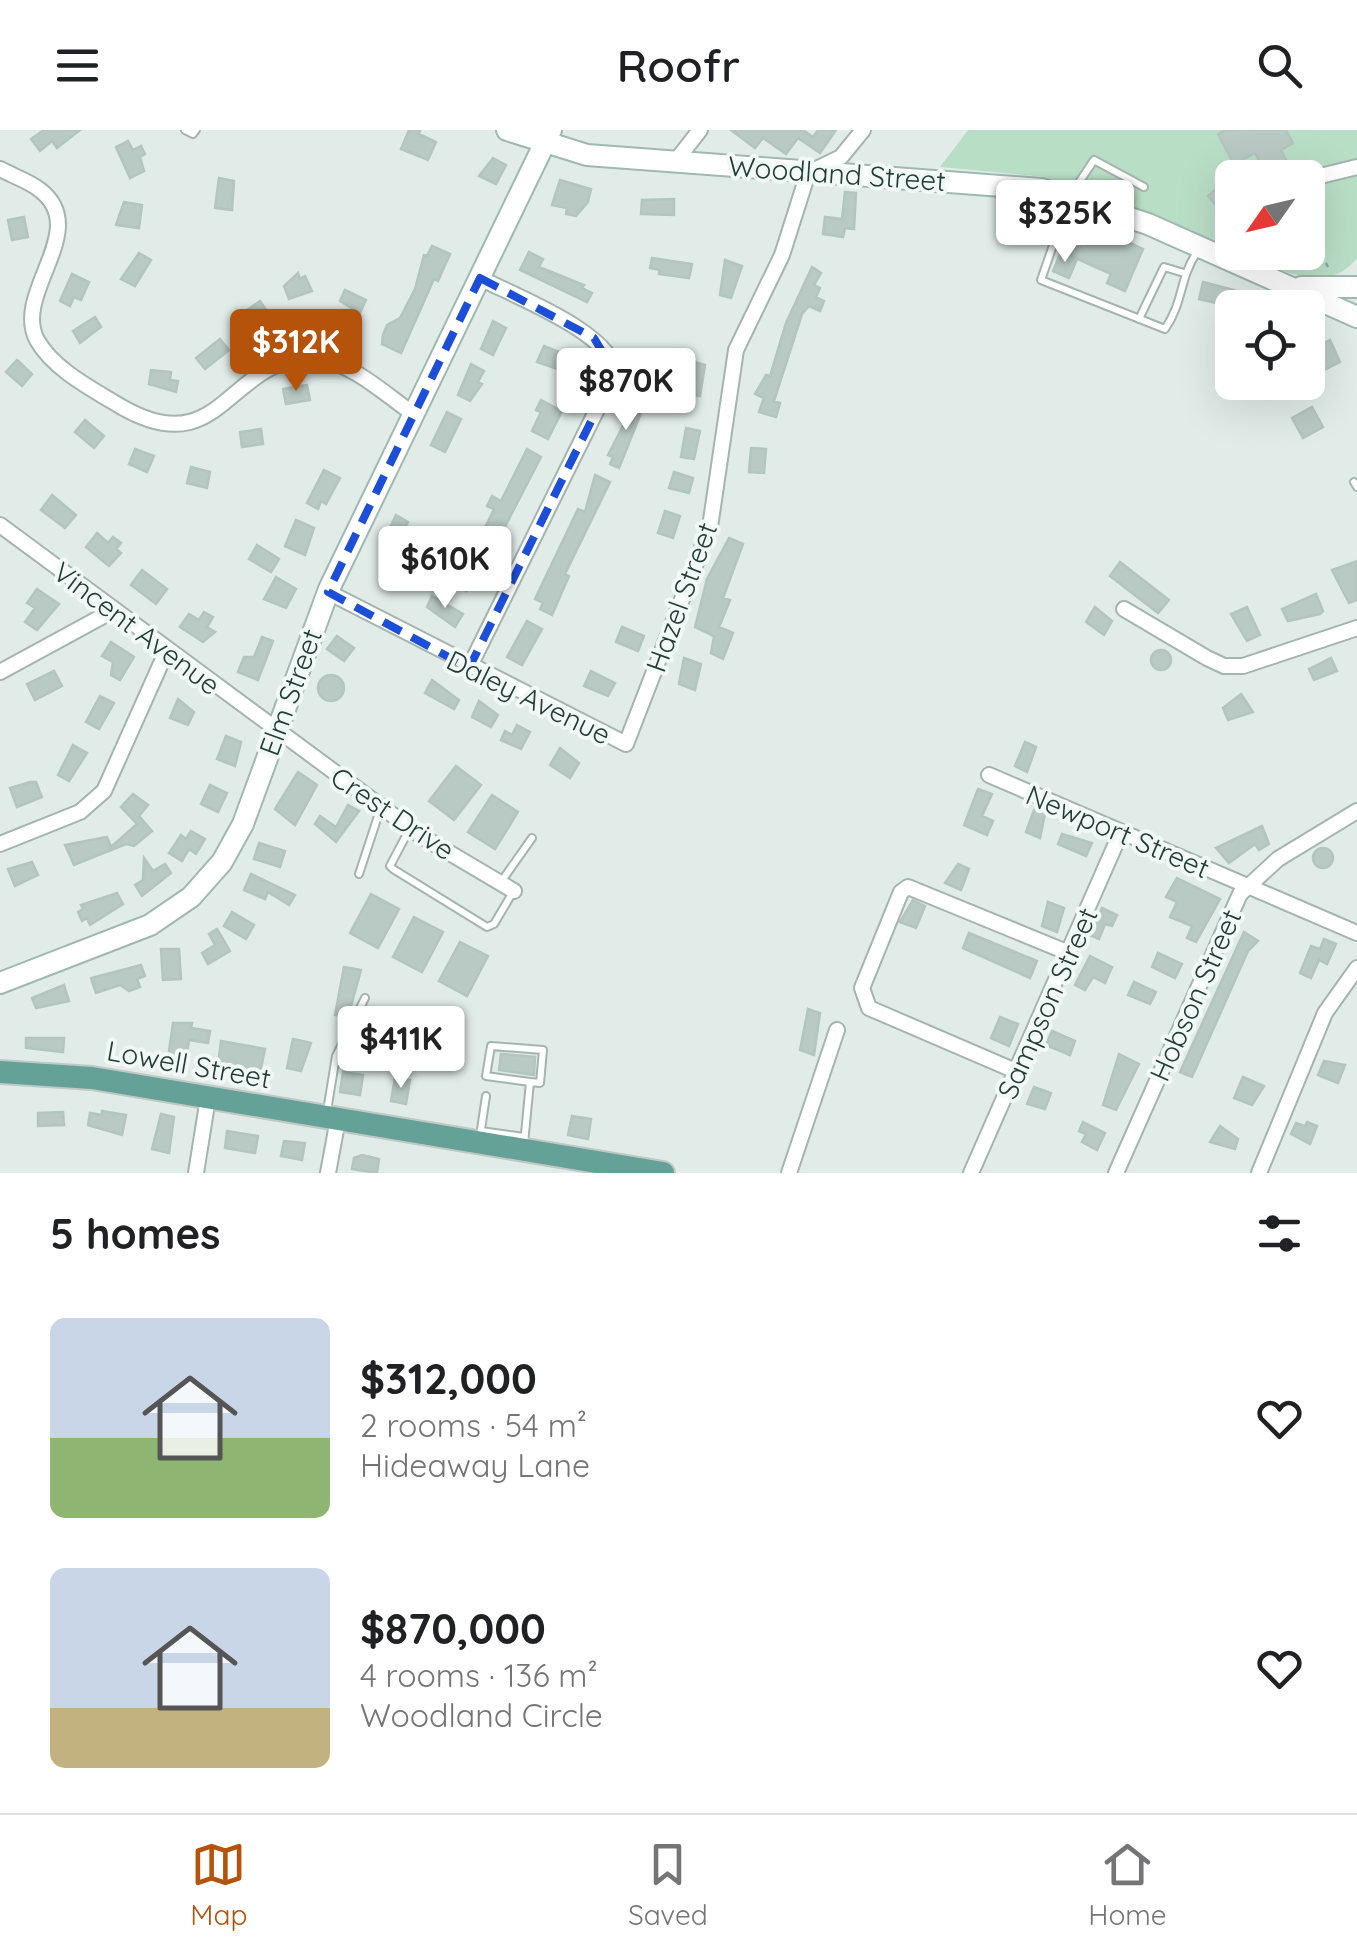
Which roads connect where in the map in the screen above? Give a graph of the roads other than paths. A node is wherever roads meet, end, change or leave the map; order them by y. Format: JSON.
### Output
{"nodes":[{"id":1,"x":185,"y":130,"type":"edge"},
{"id":2,"x":196,"y":130,"type":"edge"},
{"id":3,"x":506,"y":130,"type":"edge"},
{"id":4,"x":700,"y":130,"type":"edge"},
{"id":5,"x":863,"y":130,"type":"edge"},
{"id":6,"x":548,"y":137,"type":"edge"},
{"id":7,"x":675,"y":162,"type":"junction"},
{"id":8,"x":1357,"y":167,"type":"edge"},
{"id":9,"x":0,"y":169,"type":"edge"},
{"id":10,"x":808,"y":174,"type":"junction"},
{"id":11,"x":1325,"y":175,"type":"edge"},
{"id":12,"x":1144,"y":187,"type":"dead end"},
{"id":13,"x":1070,"y":196,"type":"junction"},
{"id":14,"x":1215,"y":248,"type":"edge"},
{"id":15,"x":1210,"y":251,"type":"junction"},
{"id":16,"x":1184,"y":273,"type":"junction"},
{"id":17,"x":1357,"y":274,"type":"edge"},
{"id":18,"x":480,"y":278,"type":"junction"},
{"id":19,"x":1343,"y":284,"type":"edge"},
{"id":20,"x":1294,"y":287,"type":"junction"},
{"id":21,"x":1355,"y":313,"type":"edge"},
{"id":22,"x":1139,"y":319,"type":"junction"},
{"id":23,"x":415,"y":415,"type":"junction"},
{"id":24,"x":0,"y":525,"type":"edge"},
{"id":25,"x":328,"y":592,"type":"junction"},
{"id":26,"x":1124,"y":609,"type":"dead end"},
{"id":27,"x":114,"y":610,"type":"junction"},
{"id":28,"x":1357,"y":628,"type":"edge"},
{"id":29,"x":167,"y":650,"type":"junction"},
{"id":30,"x":469,"y":668,"type":"junction"},
{"id":31,"x":0,"y":672,"type":"edge"},
{"id":32,"x":275,"y":731,"type":"junction"},
{"id":33,"x":626,"y":744,"type":"joint"},
{"id":34,"x":989,"y":776,"type":"dead end"},
{"id":35,"x":381,"y":806,"type":"junction"},
{"id":36,"x":1357,"y":811,"type":"edge"},
{"id":37,"x":410,"y":828,"type":"junction"},
{"id":38,"x":1121,"y":832,"type":"junction"},
{"id":39,"x":532,"y":838,"type":"dead end"},
{"id":40,"x":0,"y":844,"type":"edge"},
{"id":41,"x":358,"y":874,"type":"dead end"},
{"id":42,"x":1246,"y":886,"type":"junction"},
{"id":43,"x":507,"y":887,"type":"junction"},
{"id":44,"x":1357,"y":933,"type":"edge"},
{"id":45,"x":1069,"y":954,"type":"junction"},
{"id":46,"x":1357,"y":968,"type":"edge"},
{"id":47,"x":0,"y":983,"type":"edge"},
{"id":48,"x":365,"y":998,"type":"dead end"},
{"id":49,"x":837,"y":1030,"type":"dead end"},
{"id":50,"x":0,"y":1072,"type":"edge"},
{"id":51,"x":1018,"y":1072,"type":"junction"},
{"id":52,"x":530,"y":1082,"type":"junction"},
{"id":53,"x":486,"y":1096,"type":"dead end"},
{"id":54,"x":208,"y":1098,"type":"junction"},
{"id":55,"x":332,"y":1118,"type":"junction"},
{"id":56,"x":480,"y":1137,"type":"junction"},
{"id":57,"x":524,"y":1144,"type":"junction"},
{"id":58,"x":196,"y":1173,"type":"edge"},
{"id":59,"x":328,"y":1173,"type":"edge"},
{"id":60,"x":662,"y":1173,"type":"edge"},
{"id":61,"x":790,"y":1173,"type":"edge"},
{"id":62,"x":971,"y":1173,"type":"edge"},
{"id":63,"x":1116,"y":1173,"type":"edge"},
{"id":64,"x":1260,"y":1173,"type":"edge"}],
"edges":[{"from":1,"to":2,"type":"lane"},
{"from":3,"to":6,"type":"street","name":"Woodland Street"},
{"from":4,"to":7,"type":"street"},
{"from":5,"to":10,"type":"street"},
{"from":6,"to":7,"type":"street","name":"Woodland Street"},
{"from":6,"to":18,"type":"street","name":"Elm Street"},
{"from":7,"to":10,"type":"street","name":"Woodland Street"},
{"from":8,"to":11,"type":"street"},
{"from":9,"to":23,"type":"street"},
{"from":10,"to":13,"type":"street","name":"Woodland Street"},
{"from":10,"to":33,"type":"street","name":"Hazel Street"},
{"from":12,"to":13,"type":"lane"},
{"from":13,"to":15,"type":"street","name":"Woodland Street"},
{"from":13,"to":22,"type":"lane"},
{"from":14,"to":15,"type":"street"},
{"from":15,"to":16,"type":"lane"},
{"from":15,"to":20,"type":"street","name":"Woodland Street"},
{"from":16,"to":22,"type":"lane"},
{"from":16,"to":22,"type":"lane"},
{"from":17,"to":19,"type":"street"},
{"from":18,"to":23,"type":"street","name":"Elm Street"},
{"from":18,"to":30,"type":"street"},
{"from":19,"to":20,"type":"street","name":"Woodland Street"},
{"from":20,"to":21,"type":"street","name":"Woodland Street"},
{"from":23,"to":25,"type":"street","name":"Elm Street"},
{"from":24,"to":27,"type":"street","name":"Vincent Avenue"},
{"from":25,"to":30,"type":"street","name":"Daley Avenue"},
{"from":25,"to":32,"type":"street","name":"Elm Street"},
{"from":26,"to":28,"type":"street"},
{"from":27,"to":29,"type":"street","name":"Vincent Avenue"},
{"from":27,"to":31,"type":"street"},
{"from":29,"to":32,"type":"street","name":"Vincent Avenue"},
{"from":29,"to":40,"type":"street"},
{"from":30,"to":33,"type":"street","name":"Daley Avenue"},
{"from":32,"to":35,"type":"street","name":"Crest Drive"},
{"from":32,"to":47,"type":"street","name":"Elm Street"},
{"from":34,"to":38,"type":"street","name":"Newport Street"},
{"from":35,"to":37,"type":"street","name":"Crest Drive"},
{"from":35,"to":41,"type":"lane"},
{"from":36,"to":42,"type":"street","name":"Hobson Street"},
{"from":37,"to":43,"type":"street","name":"Crest Drive"},
{"from":37,"to":43,"type":"lane"},
{"from":38,"to":42,"type":"street","name":"Newport Street"},
{"from":38,"to":45,"type":"street","name":"Sampson Street"},
{"from":39,"to":43,"type":"lane"},
{"from":42,"to":44,"type":"street","name":"Newport Street"},
{"from":42,"to":63,"type":"street","name":"Hobson Street"},
{"from":45,"to":51,"type":"street","name":"Sampson Street"},
{"from":45,"to":51,"type":"street"},
{"from":46,"to":64,"type":"street"},
{"from":48,"to":55,"type":"lane"},
{"from":49,"to":61,"type":"street"},
{"from":50,"to":54,"type":"main road","name":"Lowell Street"},
{"from":51,"to":62,"type":"street","name":"Sampson Street"},
{"from":52,"to":52,"type":"lane"},
{"from":52,"to":57,"type":"lane"},
{"from":53,"to":56,"type":"lane"},
{"from":54,"to":55,"type":"main road","name":"Lowell Street"},
{"from":54,"to":58,"type":"street"},
{"from":55,"to":56,"type":"main road","name":"Lowell Street"},
{"from":55,"to":59,"type":"street"},
{"from":56,"to":57,"type":"main road","name":"Lowell Street"},
{"from":57,"to":60,"type":"main road","name":"Lowell Street"}]}
